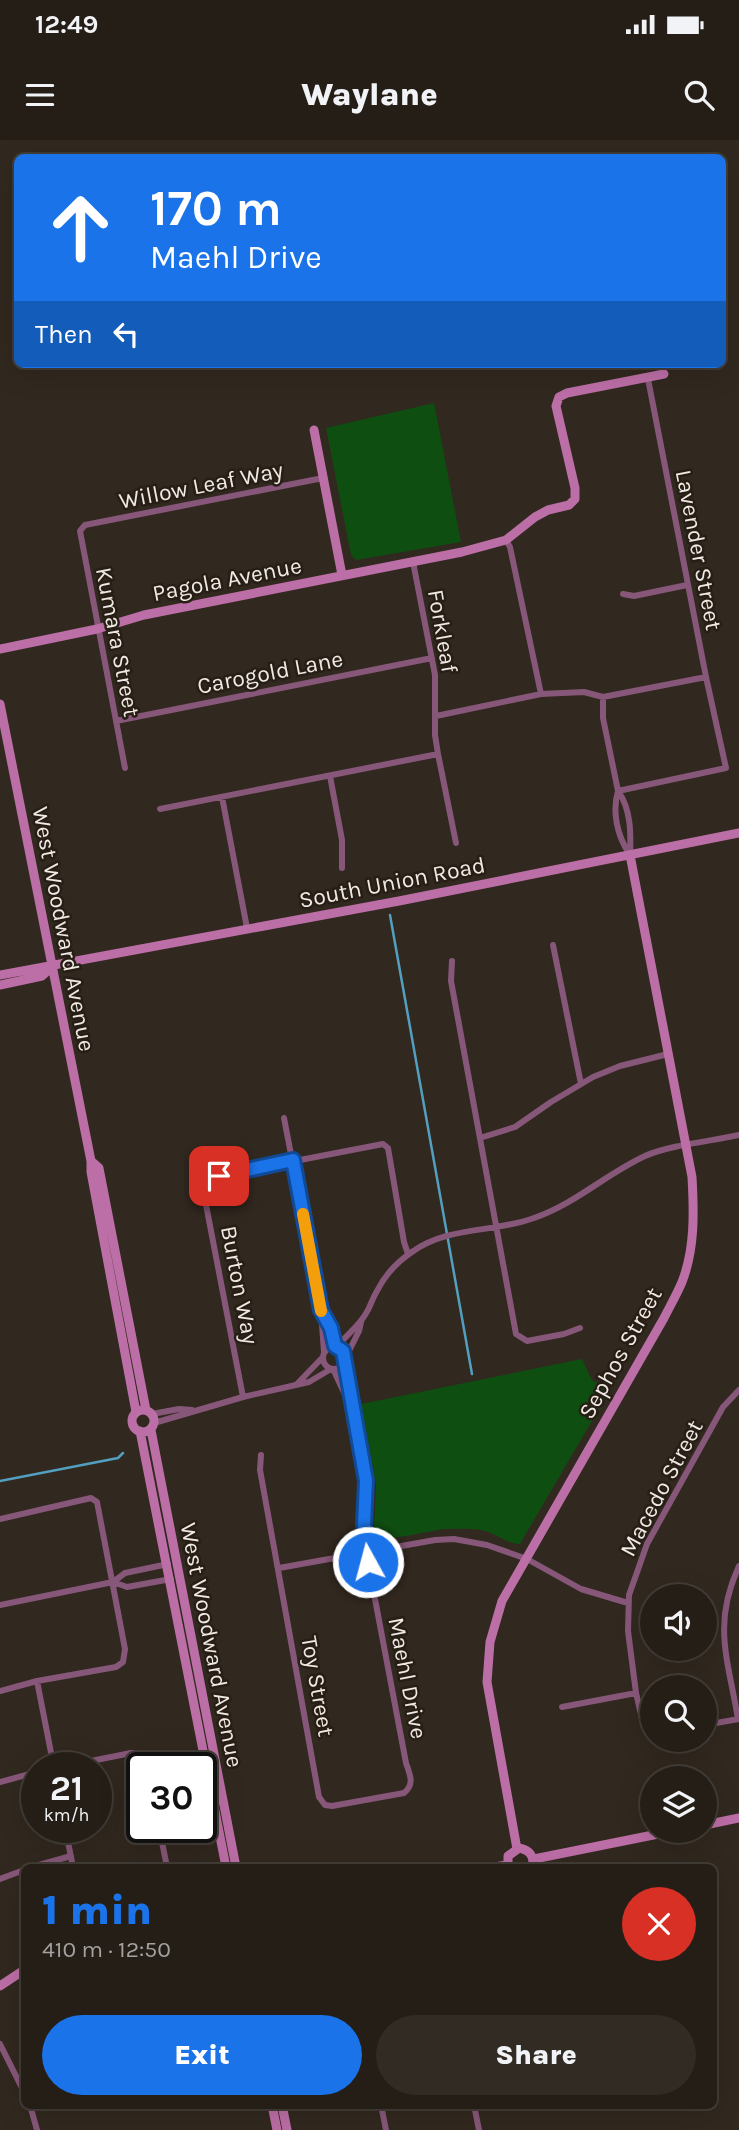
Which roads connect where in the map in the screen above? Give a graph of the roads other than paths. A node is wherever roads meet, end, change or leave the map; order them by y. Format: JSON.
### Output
{"nodes":[{"id":1,"x":664,"y":374,"type":"dead end"},
{"id":2,"x":648,"y":379,"type":"junction"},
{"id":3,"x":314,"y":430,"type":"dead end"},
{"id":4,"x":323,"y":478,"type":"junction"},
{"id":5,"x":85,"y":525,"type":"joint"},
{"id":6,"x":506,"y":540,"type":"junction"},
{"id":7,"x":413,"y":562,"type":"junction"},
{"id":8,"x":342,"y":575,"type":"junction"},
{"id":9,"x":687,"y":585,"type":"junction"},
{"id":10,"x":623,"y":594,"type":"dead end"},
{"id":11,"x":97,"y":629,"type":"junction"},
{"id":12,"x":0,"y":649,"type":"edge"},
{"id":13,"x":432,"y":658,"type":"junction"},
{"id":14,"x":706,"y":677,"type":"junction"},
{"id":15,"x":541,"y":694,"type":"junction"},
{"id":16,"x":603,"y":697,"type":"junction"},
{"id":17,"x":0,"y":704,"type":"edge"},
{"id":18,"x":436,"y":716,"type":"junction"},
{"id":19,"x":116,"y":721,"type":"junction"},
{"id":20,"x":438,"y":754,"type":"junction"},
{"id":21,"x":125,"y":768,"type":"dead end"},
{"id":22,"x":330,"y":776,"type":"junction"},
{"id":23,"x":618,"y":791,"type":"junction"},
{"id":24,"x":222,"y":797,"type":"junction"},
{"id":25,"x":160,"y":809,"type":"dead end"},
{"id":26,"x":739,"y":833,"type":"edge"},
{"id":27,"x":456,"y":843,"type":"dead end"},
{"id":28,"x":629,"y":855,"type":"junction"},
{"id":29,"x":342,"y":868,"type":"dead end"},
{"id":30,"x":247,"y":928,"type":"junction"},
{"id":31,"x":553,"y":945,"type":"dead end"},
{"id":32,"x":453,"y":961,"type":"dead end"},
{"id":33,"x":52,"y":967,"type":"junction"},
{"id":34,"x":0,"y":975,"type":"edge"},
{"id":35,"x":0,"y":985,"type":"edge"},
{"id":36,"x":668,"y":1054,"type":"junction"},
{"id":37,"x":581,"y":1084,"type":"junction"},
{"id":38,"x":284,"y":1118,"type":"dead end"},
{"id":39,"x":739,"y":1135,"type":"edge"},
{"id":40,"x":480,"y":1138,"type":"junction"},
{"id":41,"x":686,"y":1146,"type":"junction"},
{"id":42,"x":293,"y":1160,"type":"junction"},
{"id":43,"x":496,"y":1228,"type":"junction"},
{"id":44,"x":408,"y":1254,"type":"junction"},
{"id":45,"x":321,"y":1310,"type":"junction"},
{"id":46,"x":362,"y":1321,"type":"junction"},
{"id":47,"x":331,"y":1328,"type":"junction"},
{"id":48,"x":580,"y":1328,"type":"dead end"},
{"id":49,"x":347,"y":1335,"type":"junction"},
{"id":50,"x":336,"y":1347,"type":"junction"},
{"id":51,"x":323,"y":1355,"type":"junction"},
{"id":52,"x":345,"y":1359,"type":"junction"},
{"id":53,"x":332,"y":1369,"type":"junction"},
{"id":54,"x":297,"y":1384,"type":"junction"},
{"id":55,"x":739,"y":1390,"type":"edge"},
{"id":56,"x":243,"y":1397,"type":"junction"},
{"id":57,"x":352,"y":1409,"type":"junction"},
{"id":58,"x":147,"y":1420,"type":"junction"},
{"id":59,"x":261,"y":1455,"type":"dead end"},
{"id":60,"x":0,"y":1519,"type":"edge"},
{"id":61,"x":367,"y":1553,"type":"junction"},
{"id":62,"x":527,"y":1559,"type":"junction"},
{"id":63,"x":171,"y":1564,"type":"junction"},
{"id":64,"x":739,"y":1566,"type":"edge"},
{"id":65,"x":279,"y":1568,"type":"junction"},
{"id":66,"x":174,"y":1579,"type":"junction"},
{"id":67,"x":113,"y":1581,"type":"junction"},
{"id":68,"x":178,"y":1599,"type":"junction"},
{"id":69,"x":628,"y":1602,"type":"junction"},
{"id":70,"x":0,"y":1605,"type":"edge"},
{"id":71,"x":37,"y":1681,"type":"junction"},
{"id":72,"x":0,"y":1691,"type":"edge"},
{"id":73,"x":636,"y":1693,"type":"junction"},
{"id":74,"x":640,"y":1705,"type":"edge"},
{"id":75,"x":562,"y":1707,"type":"dead end"},
{"id":76,"x":738,"y":1719,"type":"edge"},
{"id":77,"x":717,"y":1723,"type":"edge"},
{"id":78,"x":52,"y":1752,"type":"edge"},
{"id":79,"x":21,"y":1777,"type":"edge"},
{"id":80,"x":0,"y":1783,"type":"edge"},
{"id":81,"x":328,"y":1806,"type":"joint"},
{"id":82,"x":739,"y":1818,"type":"edge"},
{"id":83,"x":717,"y":1823,"type":"edge"},
{"id":84,"x":640,"y":1839,"type":"edge"},
{"id":85,"x":68,"y":1843,"type":"edge"},
{"id":86,"x":162,"y":1843,"type":"edge"},
{"id":87,"x":517,"y":1849,"type":"junction"},
{"id":88,"x":71,"y":1856,"type":"junction"},
{"id":89,"x":533,"y":1863,"type":"edge"},
{"id":90,"x":43,"y":1864,"type":"edge"},
{"id":91,"x":72,"y":1864,"type":"edge"},
{"id":92,"x":166,"y":1864,"type":"edge"},
{"id":93,"x":225,"y":1864,"type":"edge"},
{"id":94,"x":235,"y":1864,"type":"edge"},
{"id":95,"x":508,"y":1864,"type":"edge"},
{"id":96,"x":21,"y":1871,"type":"edge"},
{"id":97,"x":0,"y":1879,"type":"edge"},
{"id":98,"x":21,"y":1972,"type":"edge"},
{"id":99,"x":0,"y":1986,"type":"edge"},
{"id":100,"x":0,"y":2044,"type":"edge"},
{"id":101,"x":21,"y":2086,"type":"edge"},
{"id":102,"x":31,"y":2109,"type":"edge"},
{"id":103,"x":273,"y":2109,"type":"edge"},
{"id":104,"x":283,"y":2109,"type":"edge"},
{"id":105,"x":382,"y":2109,"type":"edge"},
{"id":106,"x":475,"y":2109,"type":"edge"},
{"id":107,"x":37,"y":2130,"type":"edge"},
{"id":108,"x":277,"y":2130,"type":"edge"},
{"id":109,"x":287,"y":2130,"type":"edge"},
{"id":110,"x":386,"y":2130,"type":"edge"},
{"id":111,"x":479,"y":2130,"type":"edge"}],
"edges":[{"from":1,"to":2,"type":"street"},
{"from":2,"to":6,"type":"street"},
{"from":2,"to":9,"type":"street","name":"Lavender Street"},
{"from":3,"to":4,"type":"street"},
{"from":4,"to":5,"type":"street","name":"Willow Leaf Way"},
{"from":4,"to":8,"type":"street"},
{"from":5,"to":11,"type":"street","name":"Kumara Street"},
{"from":6,"to":7,"type":"street","name":"Pagola Avenue"},
{"from":6,"to":15,"type":"street"},
{"from":7,"to":8,"type":"street","name":"Pagola Avenue"},
{"from":7,"to":13,"type":"street","name":"Forkleaf"},
{"from":8,"to":11,"type":"street","name":"Pagola Avenue"},
{"from":9,"to":10,"type":"street"},
{"from":9,"to":14,"type":"street","name":"Lavender Street"},
{"from":11,"to":12,"type":"street","name":"Pagola Avenue"},
{"from":11,"to":19,"type":"street","name":"Kumara Street"},
{"from":13,"to":18,"type":"street","name":"Forkleaf"},
{"from":13,"to":19,"type":"street","name":"Carogold Lane"},
{"from":14,"to":16,"type":"street"},
{"from":14,"to":23,"type":"street","name":"Lavender Street"},
{"from":15,"to":16,"type":"street"},
{"from":15,"to":18,"type":"street"},
{"from":16,"to":23,"type":"street"},
{"from":17,"to":33,"type":"street","name":"West Woodward Avenue"},
{"from":18,"to":20,"type":"street","name":"Forkleaf"},
{"from":19,"to":21,"type":"street","name":"Kumara Street"},
{"from":20,"to":22,"type":"street"},
{"from":20,"to":27,"type":"street","name":"Forkleaf"},
{"from":22,"to":24,"type":"street"},
{"from":22,"to":29,"type":"street"},
{"from":23,"to":28,"type":"street"},
{"from":23,"to":28,"type":"street"},
{"from":24,"to":25,"type":"street"},
{"from":24,"to":30,"type":"street"},
{"from":26,"to":28,"type":"street","name":"South Union Road"},
{"from":28,"to":30,"type":"street","name":"South Union Road"},
{"from":28,"to":36,"type":"street","name":"Sephos Street"},
{"from":30,"to":33,"type":"street","name":"South Union Road"},
{"from":31,"to":37,"type":"street"},
{"from":32,"to":40,"type":"street"},
{"from":33,"to":34,"type":"street","name":"South Union Road"},
{"from":33,"to":35,"type":"street","name":"South Union Road"},
{"from":33,"to":58,"type":"street","name":"West Woodward Avenue"},
{"from":36,"to":37,"type":"street"},
{"from":36,"to":41,"type":"street","name":"Sephos Street"},
{"from":37,"to":40,"type":"street"},
{"from":38,"to":42,"type":"street"},
{"from":39,"to":41,"type":"street"},
{"from":40,"to":43,"type":"street"},
{"from":41,"to":43,"type":"street"},
{"from":41,"to":62,"type":"street","name":"Sephos Street"},
{"from":42,"to":44,"type":"street"},
{"from":42,"to":45,"type":"street"},
{"from":42,"to":56,"type":"street","name":"Burton Way"},
{"from":43,"to":44,"type":"street"},
{"from":43,"to":48,"type":"street"},
{"from":44,"to":46,"type":"street"},
{"from":45,"to":47,"type":"street"},
{"from":45,"to":51,"type":"street"},
{"from":46,"to":49,"type":"street"},
{"from":46,"to":52,"type":"street"},
{"from":47,"to":49,"type":"street"},
{"from":47,"to":50,"type":"street"},
{"from":49,"to":50,"type":"street"},
{"from":50,"to":51,"type":"street"},
{"from":50,"to":52,"type":"street"},
{"from":51,"to":53,"type":"street"},
{"from":51,"to":54,"type":"street"},
{"from":52,"to":53,"type":"street"},
{"from":52,"to":57,"type":"street","name":"Maehl Drive"},
{"from":53,"to":54,"type":"street"},
{"from":53,"to":57,"type":"street","name":"Maehl Drive"},
{"from":54,"to":56,"type":"street"},
{"from":55,"to":69,"type":"street","name":"Macedo Street"},
{"from":56,"to":58,"type":"street"},
{"from":57,"to":61,"type":"street","name":"Maehl Drive"},
{"from":58,"to":63,"type":"street","name":"West Woodward Avenue"},
{"from":59,"to":65,"type":"street","name":"Toy Street"},
{"from":60,"to":67,"type":"street"},
{"from":61,"to":62,"type":"street"},
{"from":61,"to":65,"type":"street"},
{"from":61,"to":81,"type":"street","name":"Maehl Drive"},
{"from":62,"to":69,"type":"street"},
{"from":62,"to":87,"type":"street","name":"Sephos Street"},
{"from":63,"to":66,"type":"street","name":"West Woodward Avenue"},
{"from":63,"to":67,"type":"street"},
{"from":64,"to":76,"type":"street"},
{"from":65,"to":81,"type":"street","name":"Toy Street"},
{"from":66,"to":67,"type":"street"},
{"from":66,"to":68,"type":"street","name":"West Woodward Avenue"},
{"from":67,"to":70,"type":"street"},
{"from":67,"to":71,"type":"street"},
{"from":68,"to":93,"type":"street","name":"West Woodward Avenue"},
{"from":68,"to":94,"type":"street","name":"West Woodward Avenue"},
{"from":69,"to":73,"type":"street","name":"Macedo Street"},
{"from":71,"to":72,"type":"street"},
{"from":71,"to":78,"type":"street"},
{"from":73,"to":74,"type":"street","name":"Macedo Street"},
{"from":73,"to":75,"type":"street"},
{"from":76,"to":77,"type":"street"},
{"from":79,"to":80,"type":"street"},
{"from":82,"to":83,"type":"street"},
{"from":84,"to":89,"type":"street"},
{"from":85,"to":88,"type":"street"},
{"from":86,"to":92,"type":"street"},
{"from":87,"to":89,"type":"street"},
{"from":87,"to":95,"type":"street"},
{"from":88,"to":90,"type":"street"},
{"from":88,"to":91,"type":"street"},
{"from":96,"to":97,"type":"street"},
{"from":98,"to":99,"type":"street"},
{"from":100,"to":101,"type":"street"},
{"from":102,"to":107,"type":"street"},
{"from":103,"to":108,"type":"street"},
{"from":104,"to":109,"type":"street"},
{"from":105,"to":110,"type":"street"},
{"from":106,"to":111,"type":"street"}]}
